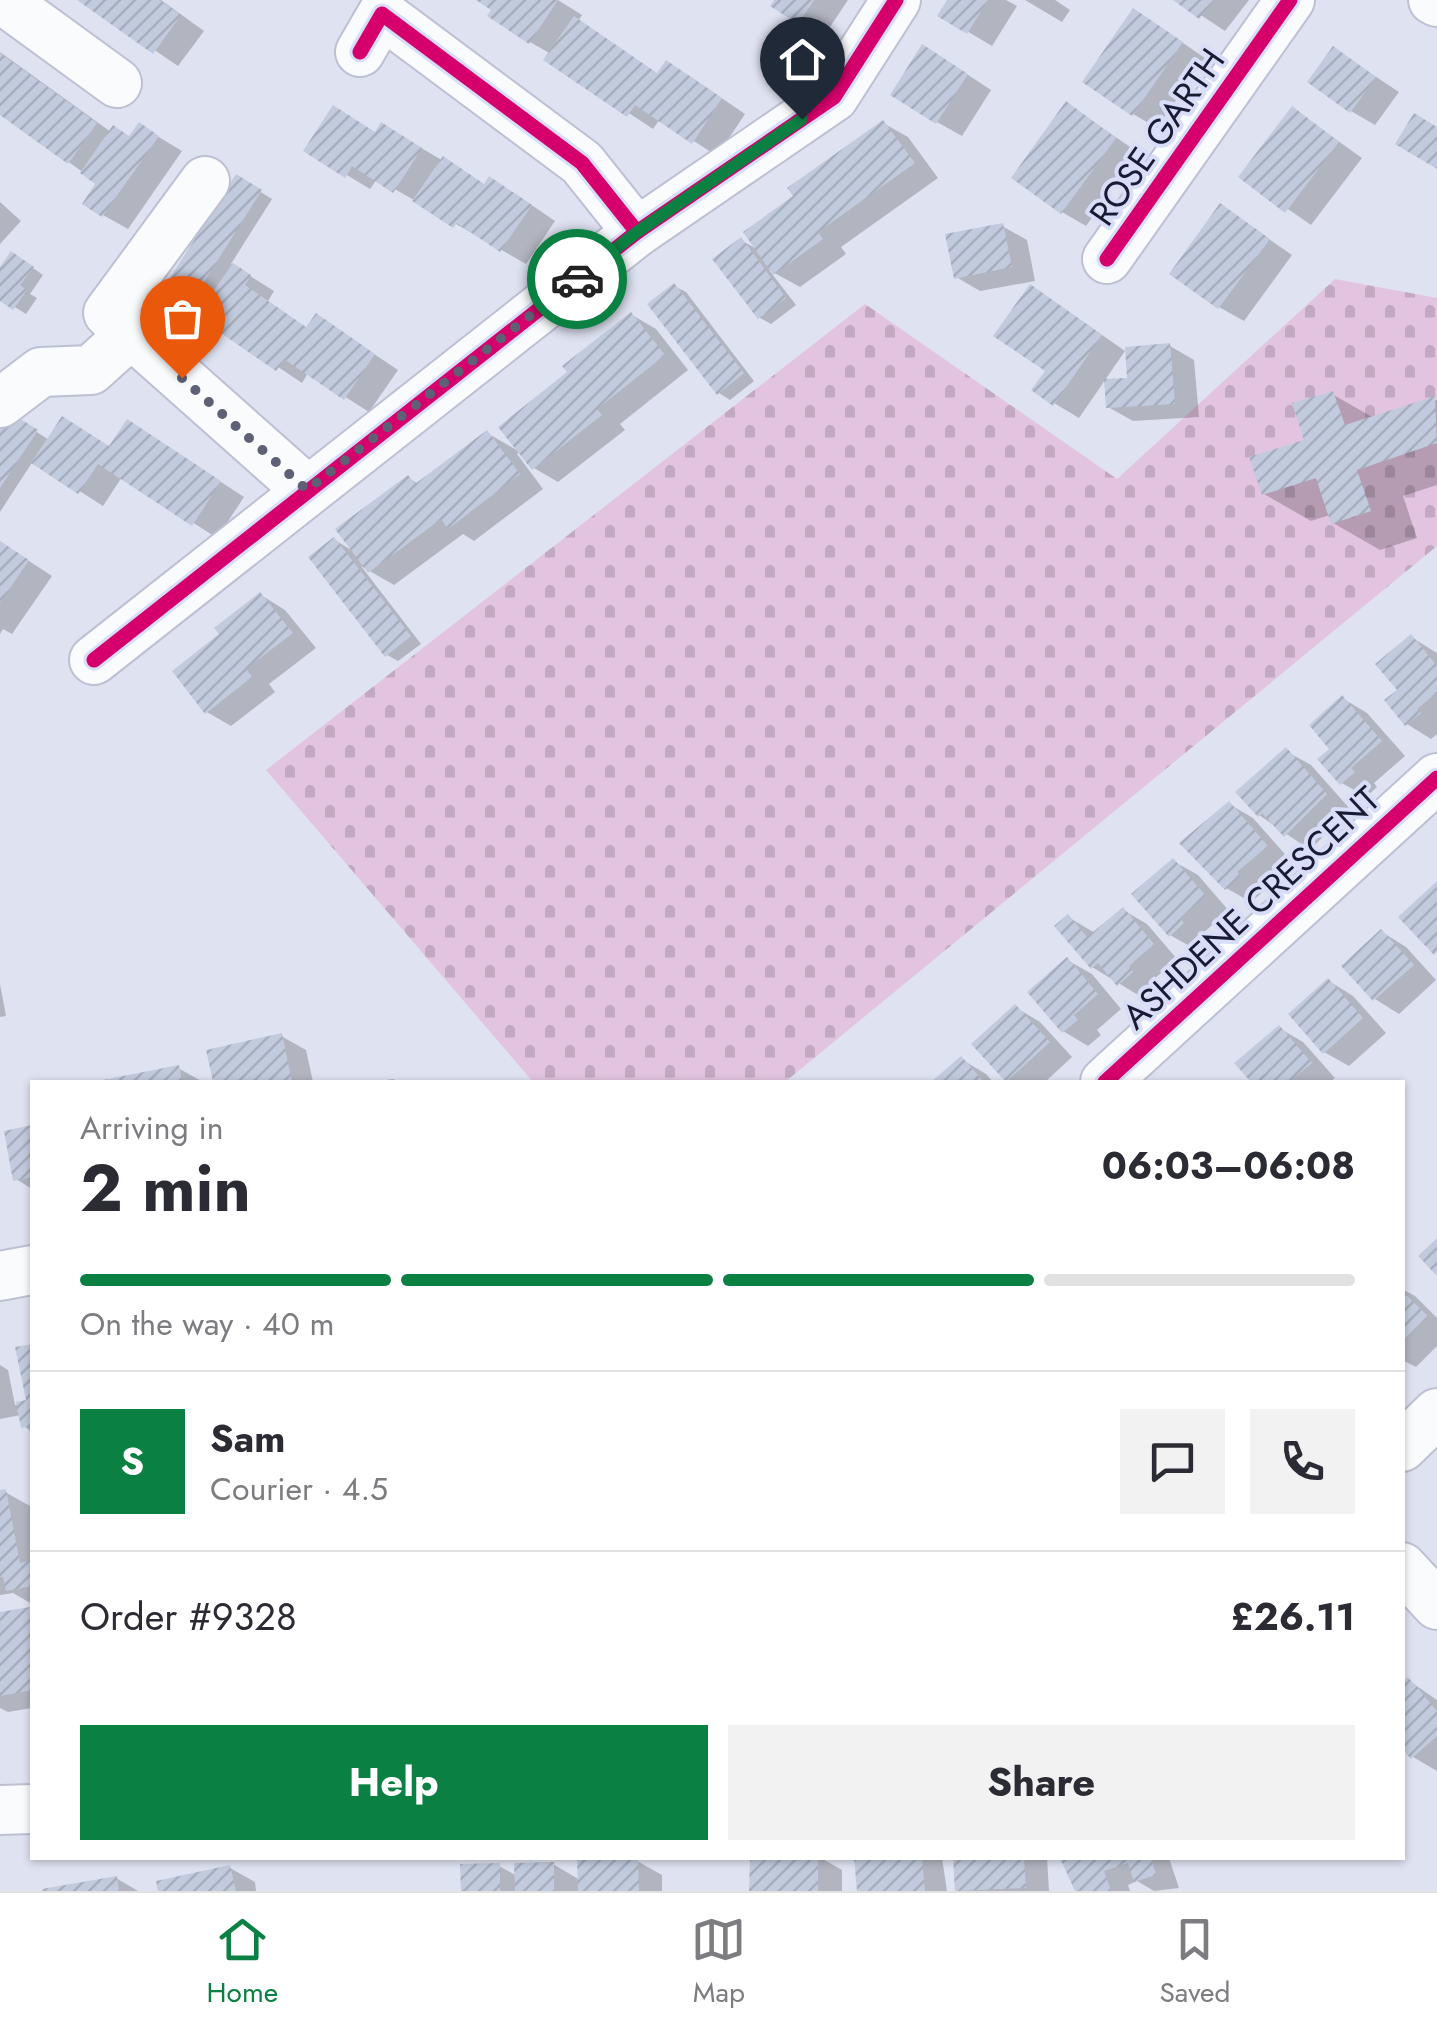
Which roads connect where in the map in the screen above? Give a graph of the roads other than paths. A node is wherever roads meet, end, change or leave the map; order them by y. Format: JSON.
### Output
{"nodes":[{"id":1,"x":3,"y":0,"type":"edge"},
{"id":2,"x":896,"y":0,"type":"edge"},
{"id":3,"x":1290,"y":0,"type":"edge"},
{"id":4,"x":360,"y":52,"type":"dead end"},
{"id":5,"x":117,"y":83,"type":"dead end"},
{"id":6,"x":205,"y":181,"type":"dead end"},
{"id":7,"x":637,"y":232,"type":"junction"},
{"id":8,"x":1107,"y":259,"type":"dead end"},
{"id":9,"x":120,"y":323,"type":"junction"},
{"id":10,"x":0,"y":403,"type":"edge"},
{"id":11,"x":307,"y":490,"type":"junction"},
{"id":12,"x":94,"y":660,"type":"dead end"},
{"id":13,"x":1437,"y":778,"type":"edge"},
{"id":14,"x":1107,"y":1080,"type":"edge"},
{"id":15,"x":30,"y":1270,"type":"edge"},
{"id":16,"x":0,"y":1276,"type":"edge"},
{"id":17,"x":1437,"y":1413,"type":"edge"},
{"id":18,"x":1405,"y":1444,"type":"edge"},
{"id":19,"x":1405,"y":1569,"type":"edge"},
{"id":20,"x":1437,"y":1605,"type":"edge"},
{"id":21,"x":30,"y":1808,"type":"edge"},
{"id":22,"x":0,"y":1810,"type":"edge"}],
"edges":[{"from":1,"to":5,"type":"street"},
{"from":2,"to":7,"type":"street"},
{"from":3,"to":8,"type":"street","name":"ROSE GARTH"},
{"from":4,"to":7,"type":"street"},
{"from":6,"to":9,"type":"street"},
{"from":7,"to":11,"type":"street"},
{"from":9,"to":10,"type":"street"},
{"from":9,"to":11,"type":"street"},
{"from":11,"to":12,"type":"street"},
{"from":13,"to":14,"type":"street","name":"ASHDENE CRESCENT"},
{"from":15,"to":16,"type":"street"},
{"from":17,"to":18,"type":"street"},
{"from":19,"to":20,"type":"street"},
{"from":21,"to":22,"type":"street"}]}
